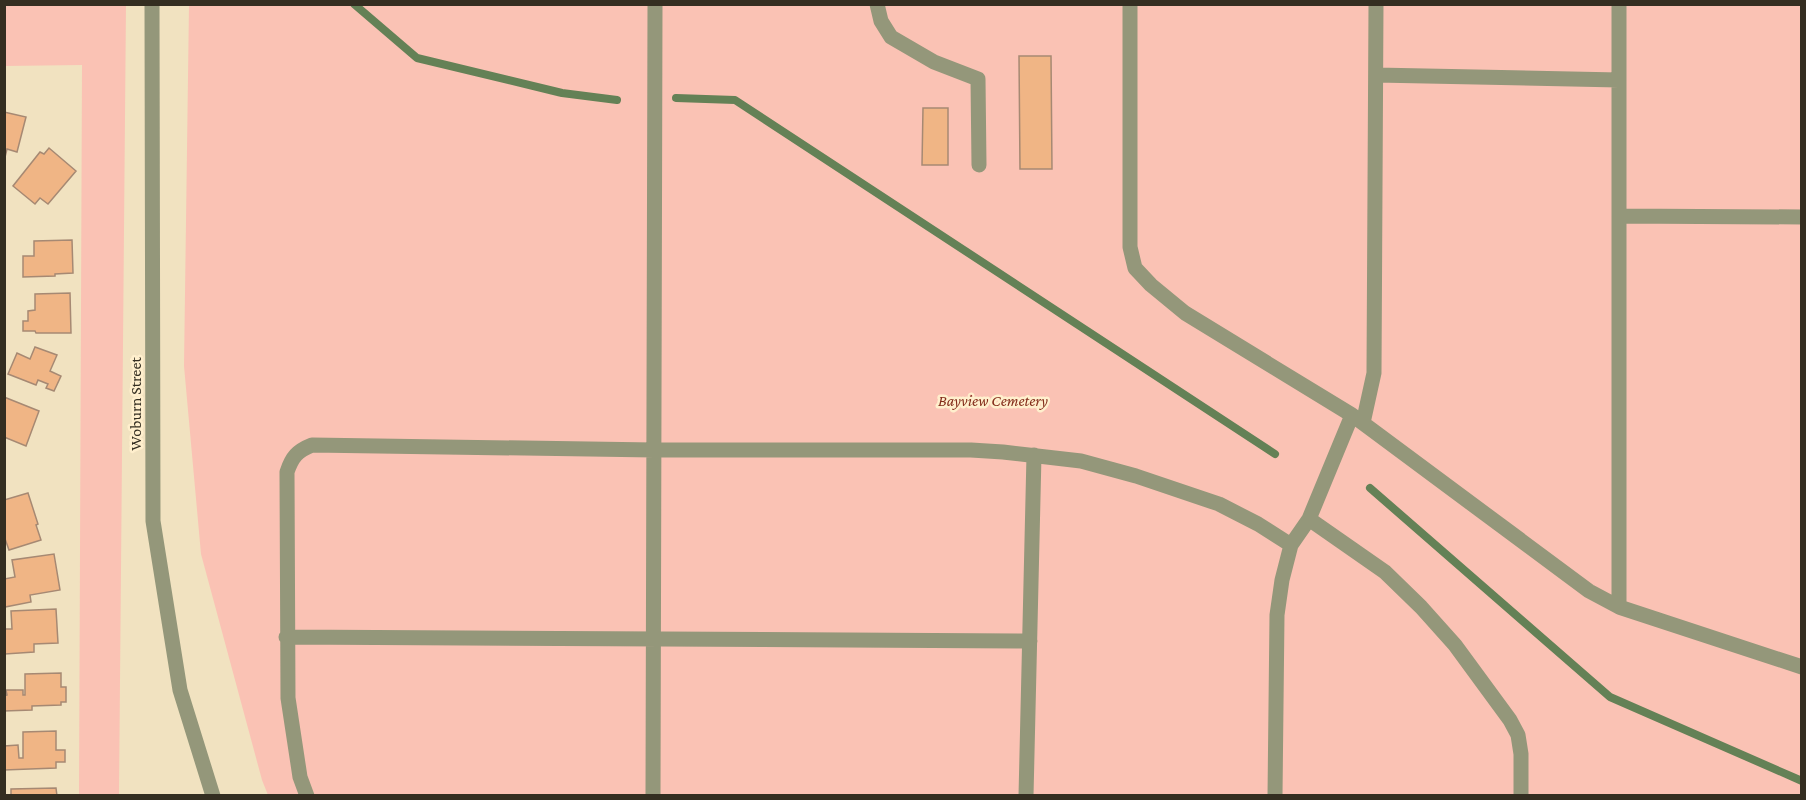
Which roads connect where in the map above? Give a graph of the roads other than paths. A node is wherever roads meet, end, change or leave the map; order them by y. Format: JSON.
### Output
{"nodes":[{"id":1,"x":152,"y":4,"type":"edge"},
{"id":2,"x":655,"y":4,"type":"edge"},
{"id":3,"x":878,"y":4,"type":"edge"},
{"id":4,"x":1130,"y":4,"type":"edge"},
{"id":5,"x":1376,"y":4,"type":"edge"},
{"id":6,"x":1619,"y":4,"type":"edge"},
{"id":7,"x":1376,"y":75,"type":"junction"},
{"id":8,"x":1619,"y":80,"type":"junction"},
{"id":9,"x":979,"y":165,"type":"dead end"},
{"id":10,"x":1619,"y":216,"type":"junction"},
{"id":11,"x":1802,"y":217,"type":"edge"},
{"id":12,"x":1357,"y":419,"type":"junction"},
{"id":13,"x":654,"y":450,"type":"junction"},
{"id":14,"x":1034,"y":455,"type":"junction"},
{"id":15,"x":1309,"y":519,"type":"junction"},
{"id":16,"x":1291,"y":545,"type":"junction"},
{"id":17,"x":1619,"y":606,"type":"junction"},
{"id":18,"x":286,"y":638,"type":"junction"},
{"id":19,"x":653,"y":639,"type":"junction"},
{"id":20,"x":1030,"y":641,"type":"junction"},
{"id":21,"x":1802,"y":667,"type":"edge"},
{"id":22,"x":213,"y":795,"type":"edge"},
{"id":23,"x":307,"y":795,"type":"edge"},
{"id":24,"x":653,"y":795,"type":"edge"},
{"id":25,"x":1026,"y":795,"type":"edge"},
{"id":26,"x":1275,"y":795,"type":"edge"},
{"id":27,"x":1521,"y":795,"type":"edge"}],
"edges":[{"from":1,"to":22,"type":"street","name":"Woburn Street"},
{"from":2,"to":13,"type":"street"},
{"from":3,"to":9,"type":"street"},
{"from":4,"to":12,"type":"street"},
{"from":5,"to":7,"type":"street"},
{"from":6,"to":8,"type":"street"},
{"from":7,"to":8,"type":"street"},
{"from":7,"to":12,"type":"street"},
{"from":8,"to":10,"type":"street"},
{"from":10,"to":11,"type":"street"},
{"from":10,"to":17,"type":"street"},
{"from":12,"to":15,"type":"street"},
{"from":12,"to":17,"type":"street"},
{"from":13,"to":14,"type":"street"},
{"from":13,"to":18,"type":"street"},
{"from":13,"to":19,"type":"street"},
{"from":14,"to":16,"type":"street"},
{"from":14,"to":20,"type":"street"},
{"from":15,"to":16,"type":"street"},
{"from":15,"to":27,"type":"street"},
{"from":16,"to":26,"type":"street"},
{"from":17,"to":21,"type":"street"},
{"from":18,"to":19,"type":"street"},
{"from":18,"to":23,"type":"street"},
{"from":19,"to":20,"type":"street"},
{"from":19,"to":24,"type":"street"},
{"from":20,"to":25,"type":"street"}]}
